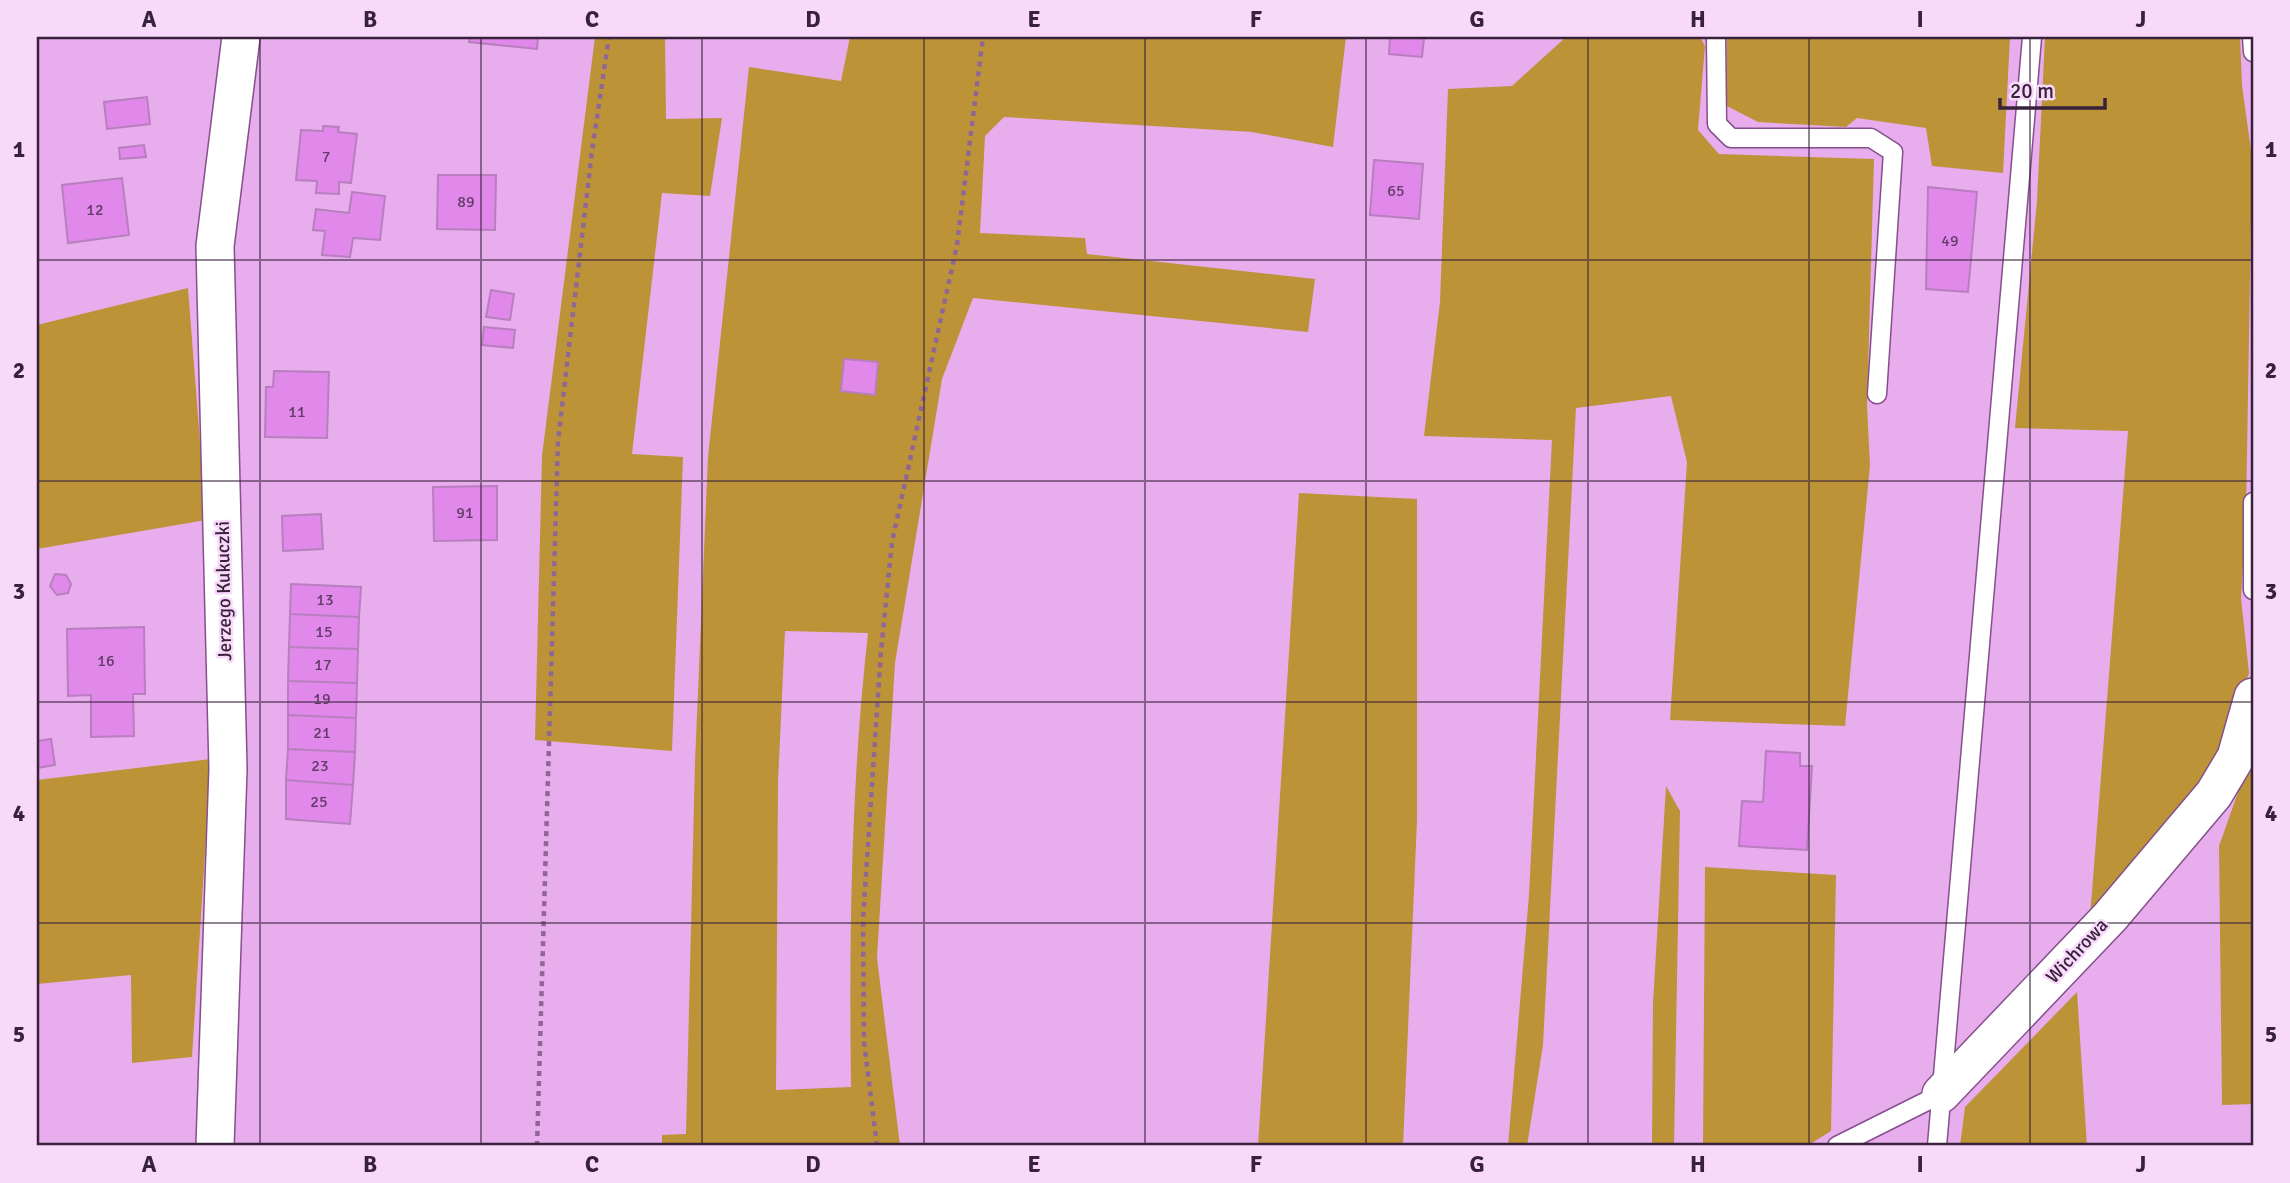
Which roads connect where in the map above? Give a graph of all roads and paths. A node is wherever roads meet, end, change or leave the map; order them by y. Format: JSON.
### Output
{"nodes":[{"id":1,"x":241,"y":37,"type":"edge"},
{"id":2,"x":609,"y":37,"type":"edge"},
{"id":3,"x":983,"y":37,"type":"edge"},
{"id":4,"x":1716,"y":37,"type":"edge"},
{"id":5,"x":2032,"y":37,"type":"edge"},
{"id":6,"x":2252,"y":37,"type":"edge"},
{"id":7,"x":2253,"y":52,"type":"edge"},
{"id":8,"x":1877,"y":394,"type":"dead end"},
{"id":9,"x":2253,"y":502,"type":"edge"},
{"id":10,"x":2253,"y":590,"type":"edge"},
{"id":11,"x":2253,"y":697,"type":"edge"},
{"id":12,"x":1941,"y":1094,"type":"junction"},
{"id":13,"x":215,"y":1146,"type":"edge"},
{"id":14,"x":537,"y":1146,"type":"edge"},
{"id":15,"x":877,"y":1146,"type":"edge"},
{"id":16,"x":1837,"y":1146,"type":"edge"},
{"id":17,"x":1937,"y":1146,"type":"edge"}],
"edges":[{"from":1,"to":13,"type":"street","name":"Jerzego Kukuczki"},
{"from":2,"to":14,"type":"path"},
{"from":3,"to":15,"type":"path"},
{"from":4,"to":8,"type":"lane"},
{"from":5,"to":12,"type":"lane"},
{"from":6,"to":7,"type":"lane"},
{"from":9,"to":10,"type":"lane"},
{"from":11,"to":12,"type":"street","name":"Wichrowa"},
{"from":12,"to":16,"type":"lane","name":"Wichrowa"},
{"from":12,"to":17,"type":"lane"}]}
